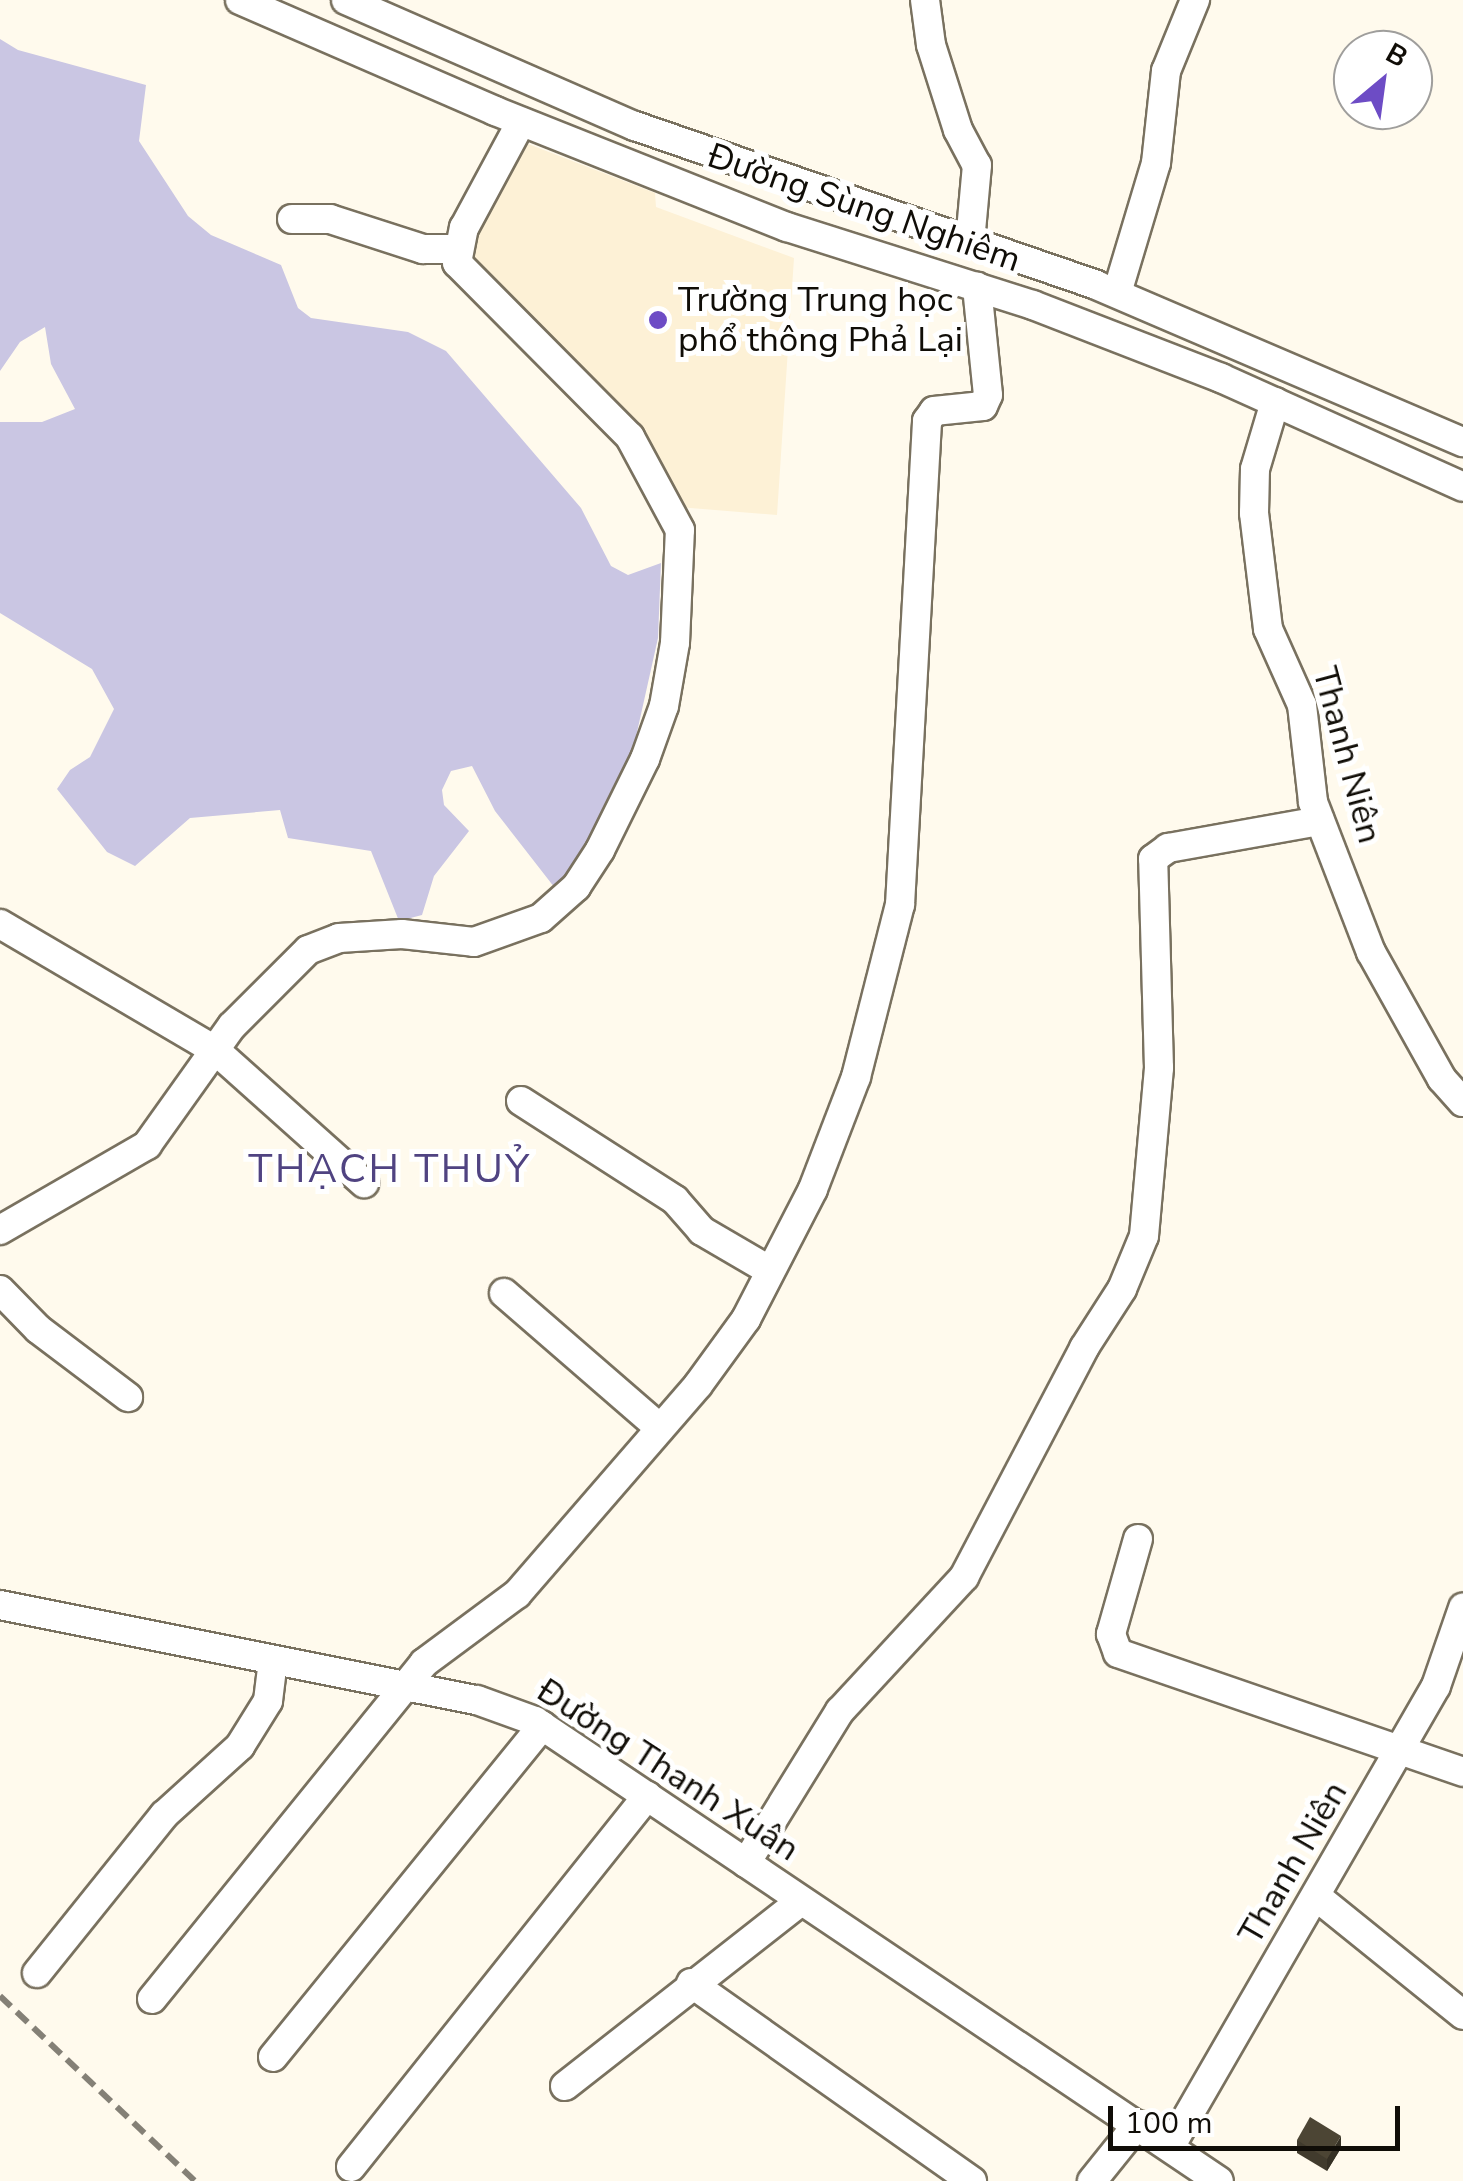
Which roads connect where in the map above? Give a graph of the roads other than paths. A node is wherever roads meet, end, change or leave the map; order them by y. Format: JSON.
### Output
{"nodes":[{"id":1,"x":240,"y":0,"type":"edge"},
{"id":2,"x":346,"y":0,"type":"edge"},
{"id":3,"x":925,"y":0,"type":"edge"},
{"id":4,"x":1195,"y":0,"type":"edge"},
{"id":5,"x":521,"y":122,"type":"junction"},
{"id":6,"x":292,"y":219,"type":"dead end"},
{"id":7,"x":970,"y":242,"type":"junction"},
{"id":8,"x":456,"y":248,"type":"junction"},
{"id":9,"x":976,"y":287,"type":"junction"},
{"id":10,"x":1117,"y":293,"type":"junction"},
{"id":11,"x":1275,"y":402,"type":"junction"},
{"id":12,"x":1463,"y":442,"type":"edge"},
{"id":13,"x":1463,"y":486,"type":"edge"},
{"id":14,"x":1320,"y":820,"type":"junction"},
{"id":15,"x":0,"y":924,"type":"edge"},
{"id":16,"x":215,"y":1050,"type":"junction"},
{"id":17,"x":521,"y":1101,"type":"dead end"},
{"id":18,"x":1463,"y":1102,"type":"edge"},
{"id":19,"x":364,"y":1183,"type":"dead end"},
{"id":20,"x":0,"y":1230,"type":"edge"},
{"id":21,"x":769,"y":1270,"type":"junction"},
{"id":22,"x":0,"y":1290,"type":"edge"},
{"id":23,"x":504,"y":1293,"type":"dead end"},
{"id":24,"x":128,"y":1398,"type":"dead end"},
{"id":25,"x":660,"y":1428,"type":"junction"},
{"id":26,"x":1138,"y":1539,"type":"dead end"},
{"id":27,"x":0,"y":1606,"type":"edge"},
{"id":28,"x":1463,"y":1608,"type":"edge"},
{"id":29,"x":273,"y":1660,"type":"junction"},
{"id":30,"x":1454,"y":1660,"type":"edge"},
{"id":31,"x":409,"y":1686,"type":"junction"},
{"id":32,"x":542,"y":1726,"type":"junction"},
{"id":33,"x":1402,"y":1749,"type":"junction"},
{"id":34,"x":1463,"y":1772,"type":"edge"},
{"id":35,"x":647,"y":1796,"type":"junction"},
{"id":36,"x":746,"y":1863,"type":"junction"},
{"id":37,"x":1317,"y":1897,"type":"junction"},
{"id":38,"x":801,"y":1901,"type":"junction"},
{"id":39,"x":38,"y":1973,"type":"dead end"},
{"id":40,"x":691,"y":1983,"type":"junction"},
{"id":41,"x":152,"y":1999,"type":"dead end"},
{"id":42,"x":1463,"y":2015,"type":"edge"},
{"id":43,"x":273,"y":2057,"type":"dead end"},
{"id":44,"x":565,"y":2086,"type":"dead end"},
{"id":45,"x":1138,"y":2125,"type":"junction"},
{"id":46,"x":1170,"y":2147,"type":"junction"},
{"id":47,"x":351,"y":2167,"type":"dead end"},
{"id":48,"x":972,"y":2181,"type":"edge"},
{"id":49,"x":1092,"y":2181,"type":"edge"},
{"id":50,"x":1220,"y":2181,"type":"edge"}],
"edges":[{"from":1,"to":5,"type":"street","name":"Đường Sùng Nghiêm"},
{"from":2,"to":7,"type":"street","name":"Đường Sùng Nghiêm"},
{"from":3,"to":7,"type":"street"},
{"from":4,"to":10,"type":"street"},
{"from":5,"to":8,"type":"street"},
{"from":5,"to":9,"type":"street","name":"Đường Sùng Nghiêm"},
{"from":6,"to":8,"type":"street"},
{"from":7,"to":10,"type":"street","name":"Đường Sùng Nghiêm"},
{"from":8,"to":16,"type":"street"},
{"from":9,"to":11,"type":"street","name":"Đường Sùng Nghiêm"},
{"from":9,"to":21,"type":"street"},
{"from":10,"to":12,"type":"street","name":"Đường Sùng Nghiêm"},
{"from":11,"to":13,"type":"street","name":"Đường Sùng Nghiêm"},
{"from":11,"to":14,"type":"street","name":"Thanh Niên"},
{"from":14,"to":18,"type":"street","name":"Thanh Niên"},
{"from":14,"to":36,"type":"street"},
{"from":15,"to":16,"type":"street"},
{"from":16,"to":19,"type":"street"},
{"from":16,"to":20,"type":"street"},
{"from":17,"to":21,"type":"street"},
{"from":21,"to":25,"type":"street"},
{"from":22,"to":24,"type":"street"},
{"from":23,"to":25,"type":"street"},
{"from":25,"to":31,"type":"street"},
{"from":26,"to":33,"type":"street"},
{"from":27,"to":29,"type":"street","name":"Đường Thanh Xuân"},
{"from":28,"to":30,"type":"street","name":"Thanh Niên"},
{"from":29,"to":31,"type":"street","name":"Đường Thanh Xuân"},
{"from":29,"to":39,"type":"street"},
{"from":30,"to":33,"type":"street","name":"Thanh Niên"},
{"from":31,"to":32,"type":"street","name":"Đường Thanh Xuân"},
{"from":31,"to":41,"type":"street"},
{"from":32,"to":35,"type":"street","name":"Đường Thanh Xuân"},
{"from":32,"to":43,"type":"street"},
{"from":33,"to":34,"type":"street"},
{"from":33,"to":37,"type":"street","name":"Thanh Niên"},
{"from":35,"to":36,"type":"street","name":"Đường Thanh Xuân"},
{"from":35,"to":47,"type":"street"},
{"from":36,"to":38,"type":"street","name":"Đường Thanh Xuân"},
{"from":37,"to":42,"type":"street"},
{"from":37,"to":46,"type":"street","name":"Thanh Niên"},
{"from":38,"to":40,"type":"street"},
{"from":38,"to":45,"type":"street","name":"Đường Thanh Xuân"},
{"from":40,"to":44,"type":"street"},
{"from":40,"to":48,"type":"street"},
{"from":45,"to":46,"type":"street","name":"Đường Thanh Xuân"},
{"from":45,"to":49,"type":"street"},
{"from":46,"to":50,"type":"street","name":"Đường Thanh Xuân"}]}
